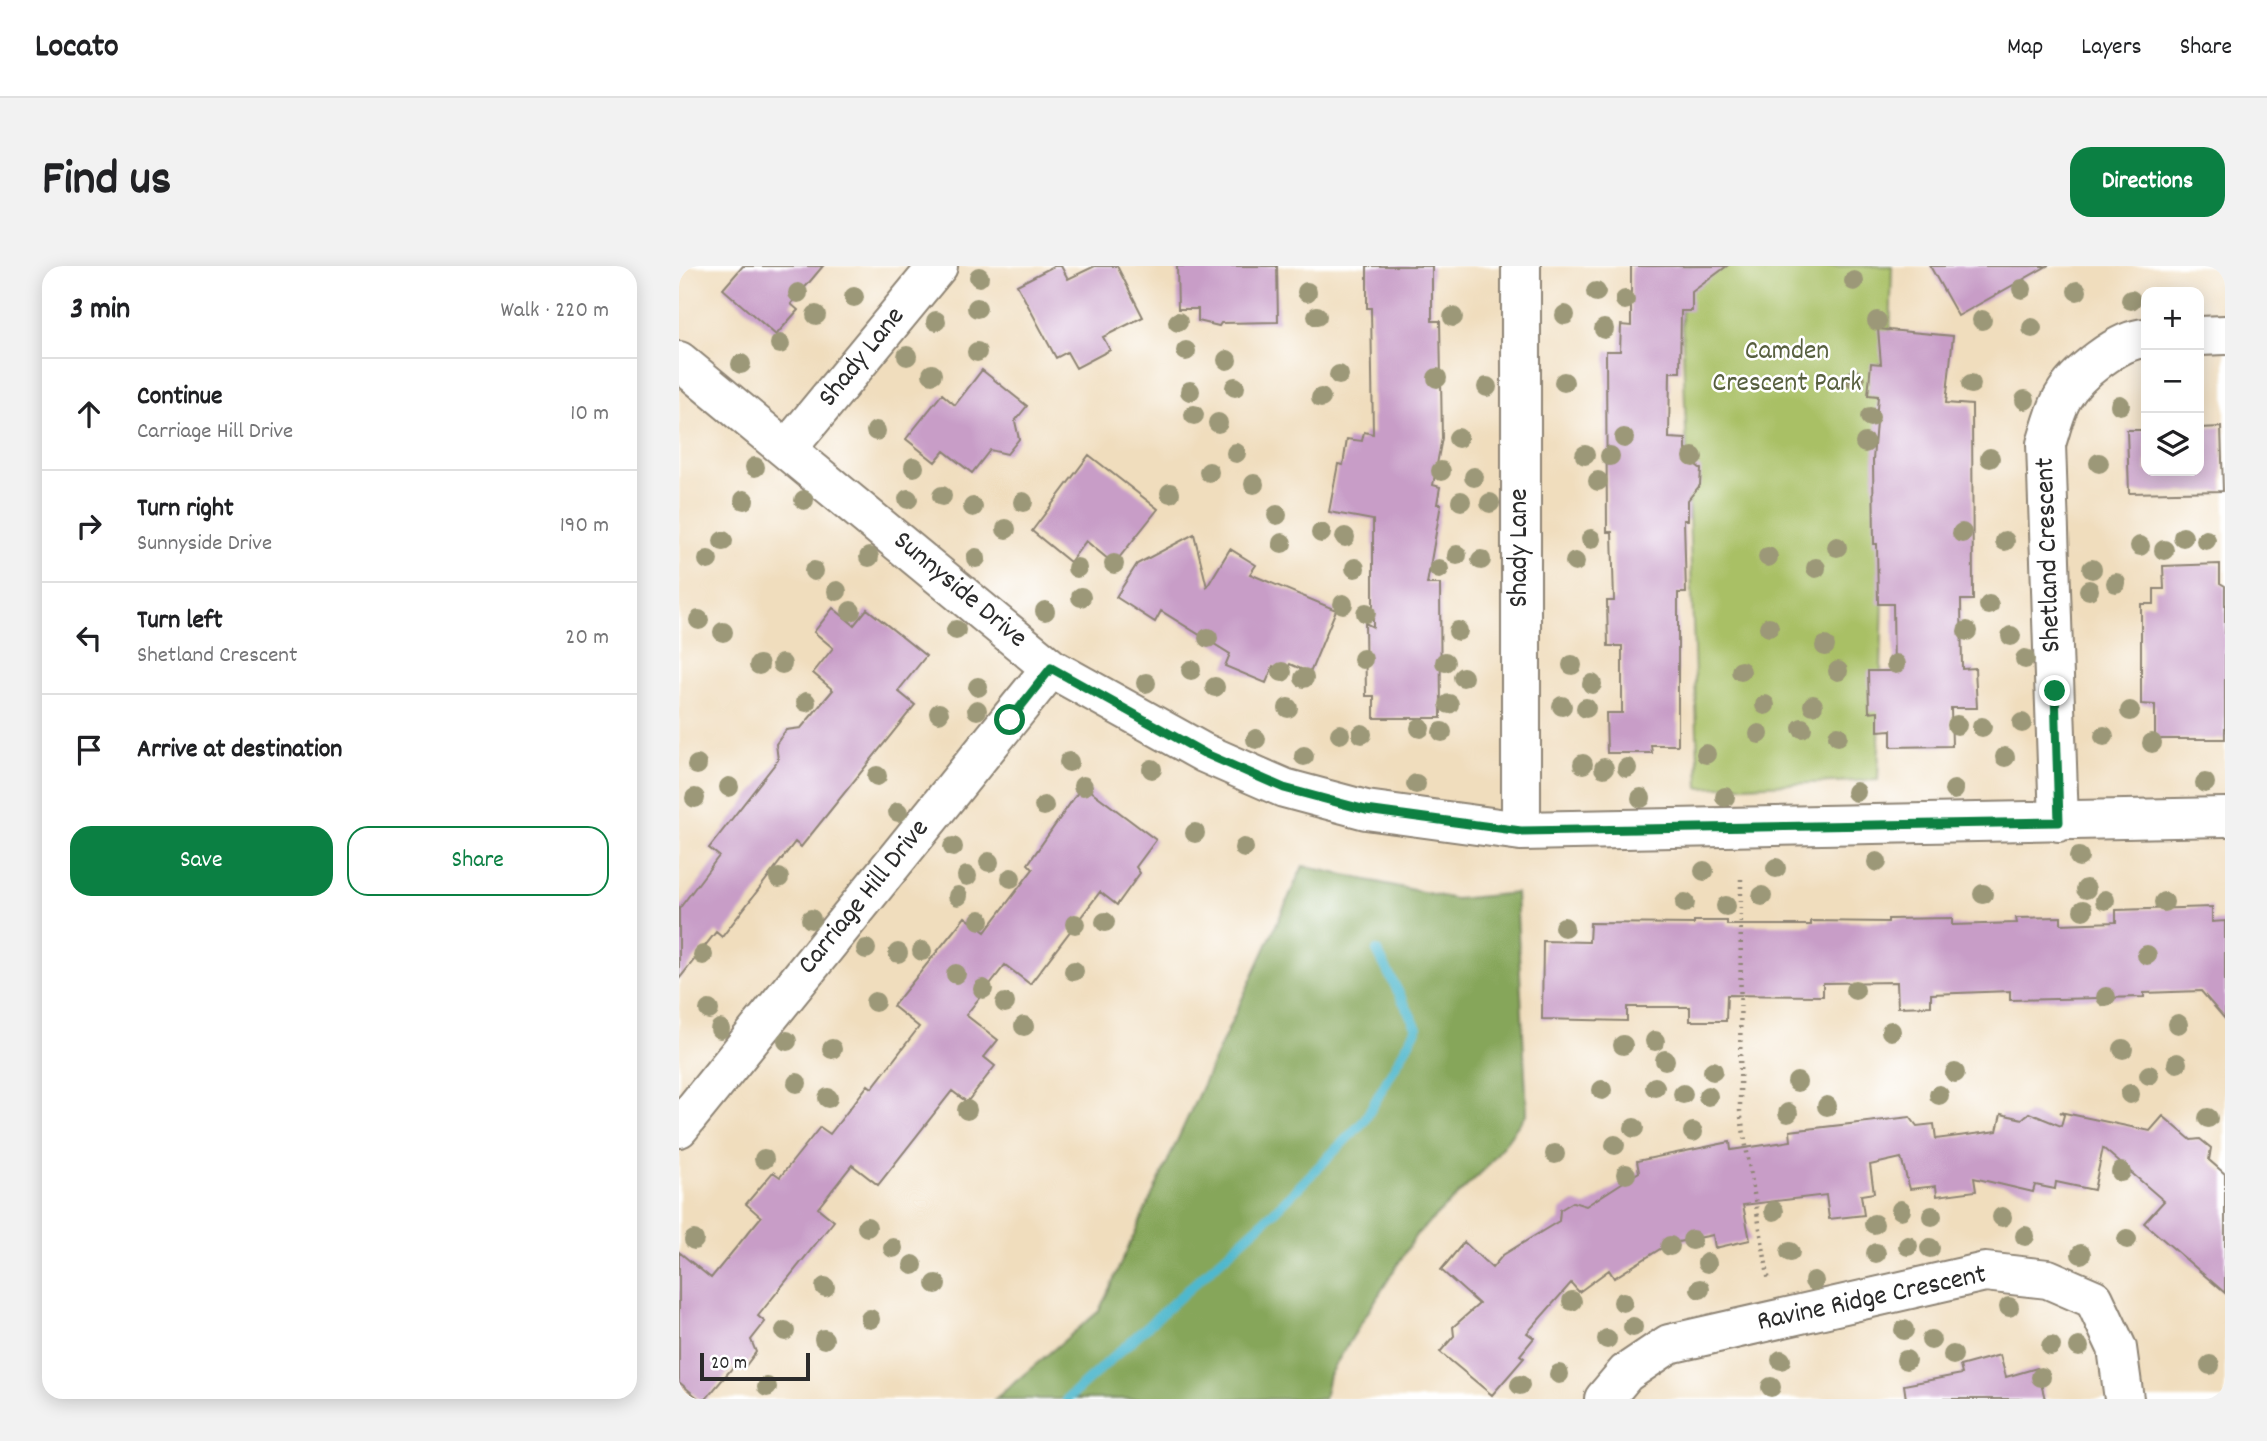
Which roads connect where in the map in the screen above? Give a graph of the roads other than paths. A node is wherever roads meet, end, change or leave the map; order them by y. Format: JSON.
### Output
{"nodes":[{"id":1,"x":938,"y":266,"type":"edge"},
{"id":2,"x":1521,"y":266,"type":"edge"},
{"id":3,"x":2225,"y":335,"type":"edge"},
{"id":4,"x":2204,"y":336,"type":"edge"},
{"id":5,"x":2141,"y":338,"type":"edge"},
{"id":6,"x":679,"y":361,"type":"edge"},
{"id":7,"x":787,"y":449,"type":"junction"},
{"id":8,"x":1051,"y":668,"type":"junction"},
{"id":9,"x":2225,"y":817,"type":"edge"},
{"id":10,"x":2059,"y":822,"type":"junction"},
{"id":11,"x":1521,"y":831,"type":"junction"},
{"id":12,"x":679,"y":1128,"type":"edge"},
{"id":13,"x":1604,"y":1399,"type":"edge"},
{"id":14,"x":2124,"y":1399,"type":"edge"}],
"edges":[{"from":1,"to":7,"type":"street","name":"Shady Lane"},
{"from":2,"to":11,"type":"street","name":"Shady Lane"},
{"from":3,"to":4,"type":"street"},
{"from":5,"to":10,"type":"street","name":"Shetland Crescent"},
{"from":6,"to":7,"type":"street","name":"Sunnyside Drive"},
{"from":7,"to":8,"type":"street","name":"Sunnyside Drive"},
{"from":8,"to":11,"type":"street","name":"Sunnyside Drive"},
{"from":8,"to":12,"type":"street","name":"Carriage Hill Drive"},
{"from":9,"to":10,"type":"street","name":"Sunnyside Drive"},
{"from":10,"to":11,"type":"street","name":"Sunnyside Drive"},
{"from":13,"to":14,"type":"street","name":"Ravine Ridge Crescent"}]}
